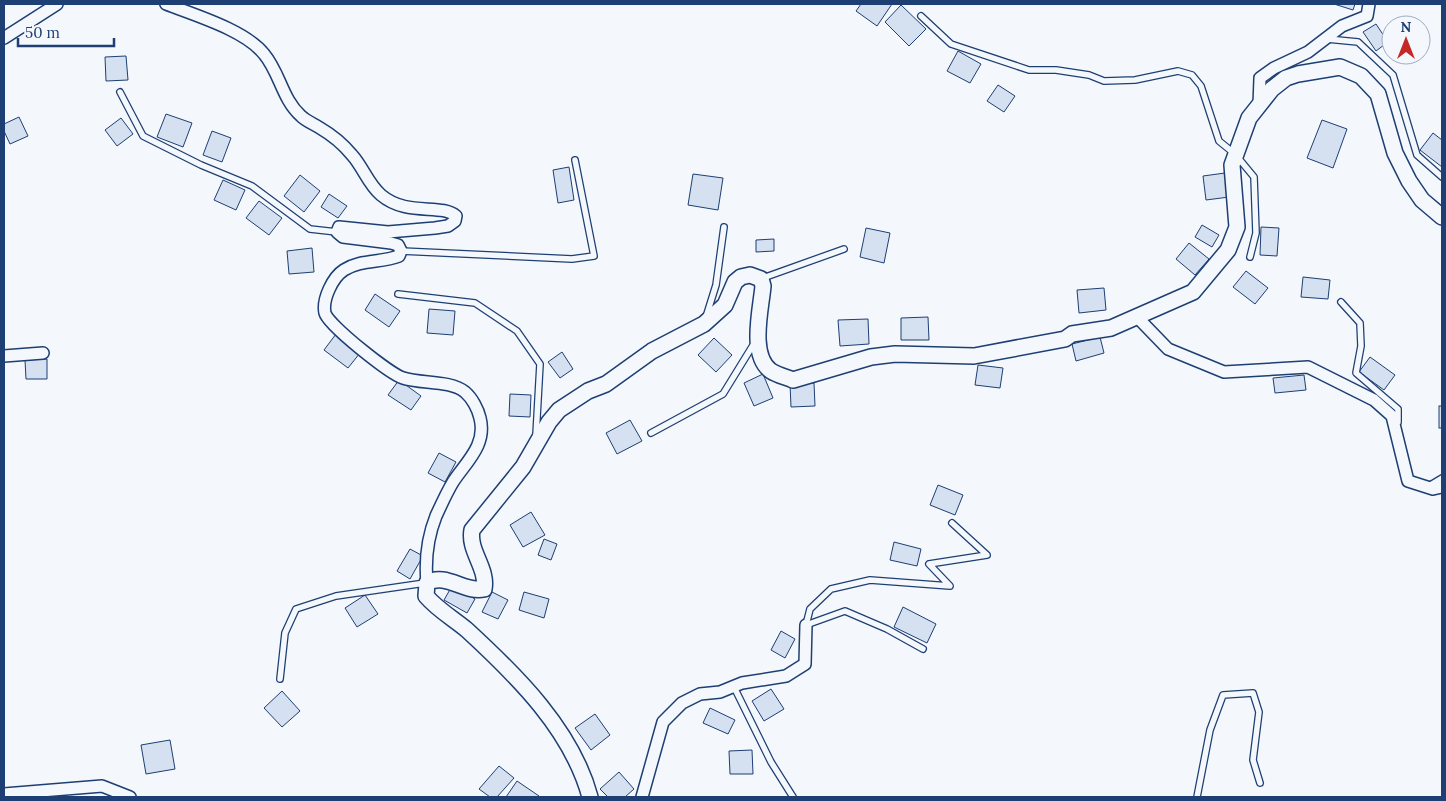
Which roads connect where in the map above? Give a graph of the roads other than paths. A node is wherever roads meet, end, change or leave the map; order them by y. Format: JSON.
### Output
{"nodes":[{"id":1,"x":57,"y":4,"type":"edge"},
{"id":2,"x":166,"y":4,"type":"edge"},
{"id":3,"x":1369,"y":4,"type":"edge"},
{"id":4,"x":921,"y":16,"type":"dead end"},
{"id":5,"x":4,"y":38,"type":"edge"},
{"id":6,"x":1325,"y":39,"type":"junction"},
{"id":7,"x":120,"y":92,"type":"dead end"},
{"id":8,"x":1259,"y":105,"type":"junction"},
{"id":9,"x":1235,"y":154,"type":"junction"},
{"id":10,"x":574,"y":160,"type":"dead end"},
{"id":11,"x":1442,"y":176,"type":"edge"},
{"id":12,"x":1442,"y":217,"type":"edge"},
{"id":13,"x":724,"y":227,"type":"dead end"},
{"id":14,"x":337,"y":232,"type":"junction"},
{"id":15,"x":844,"y":249,"type":"dead end"},
{"id":16,"x":401,"y":251,"type":"junction"},
{"id":17,"x":1250,"y":257,"type":"dead end"},
{"id":18,"x":761,"y":279,"type":"junction"},
{"id":19,"x":398,"y":294,"type":"dead end"},
{"id":20,"x":1341,"y":302,"type":"dead end"},
{"id":21,"x":1137,"y":317,"type":"junction"},
{"id":22,"x":704,"y":324,"type":"junction"},
{"id":23,"x":757,"y":338,"type":"junction"},
{"id":24,"x":43,"y":353,"type":"dead end"},
{"id":25,"x":4,"y":356,"type":"edge"},
{"id":26,"x":651,"y":433,"type":"dead end"},
{"id":27,"x":1398,"y":439,"type":"junction"},
{"id":28,"x":536,"y":445,"type":"junction"},
{"id":29,"x":1442,"y":478,"type":"edge"},
{"id":30,"x":1426,"y":487,"type":"junction"},
{"id":31,"x":1442,"y":487,"type":"edge"},
{"id":32,"x":952,"y":523,"type":"dead end"},
{"id":33,"x":427,"y":583,"type":"junction"},
{"id":34,"x":806,"y":625,"type":"junction"},
{"id":35,"x":923,"y":649,"type":"dead end"},
{"id":36,"x":280,"y":680,"type":"dead end"},
{"id":37,"x":734,"y":687,"type":"junction"},
{"id":38,"x":1260,"y":783,"type":"dead end"},
{"id":39,"x":4,"y":794,"type":"edge"},
{"id":40,"x":130,"y":797,"type":"edge"},
{"id":41,"x":590,"y":797,"type":"edge"},
{"id":42,"x":642,"y":797,"type":"edge"},
{"id":43,"x":793,"y":797,"type":"edge"},
{"id":44,"x":1197,"y":797,"type":"edge"}],
"edges":[{"from":1,"to":5,"type":"street"},
{"from":2,"to":14,"type":"street"},
{"from":3,"to":6,"type":"street"},
{"from":4,"to":9,"type":"lane"},
{"from":6,"to":8,"type":"street"},
{"from":6,"to":11,"type":"lane"},
{"from":7,"to":14,"type":"lane"},
{"from":8,"to":9,"type":"street"},
{"from":8,"to":12,"type":"street"},
{"from":9,"to":17,"type":"lane"},
{"from":9,"to":21,"type":"street"},
{"from":10,"to":16,"type":"lane"},
{"from":13,"to":22,"type":"lane"},
{"from":14,"to":16,"type":"street"},
{"from":15,"to":18,"type":"lane"},
{"from":16,"to":33,"type":"street"},
{"from":18,"to":22,"type":"street"},
{"from":18,"to":23,"type":"street"},
{"from":19,"to":28,"type":"lane"},
{"from":20,"to":27,"type":"lane"},
{"from":21,"to":23,"type":"street"},
{"from":21,"to":27,"type":"street"},
{"from":22,"to":28,"type":"street"},
{"from":23,"to":26,"type":"lane"},
{"from":24,"to":25,"type":"street"},
{"from":27,"to":30,"type":"street"},
{"from":28,"to":33,"type":"street"},
{"from":29,"to":30,"type":"lane"},
{"from":30,"to":31,"type":"street"},
{"from":32,"to":34,"type":"lane"},
{"from":33,"to":36,"type":"lane"},
{"from":33,"to":41,"type":"street"},
{"from":34,"to":35,"type":"lane"},
{"from":34,"to":37,"type":"street"},
{"from":37,"to":42,"type":"street"},
{"from":37,"to":43,"type":"lane"},
{"from":38,"to":44,"type":"lane"},
{"from":39,"to":40,"type":"street"}]}
